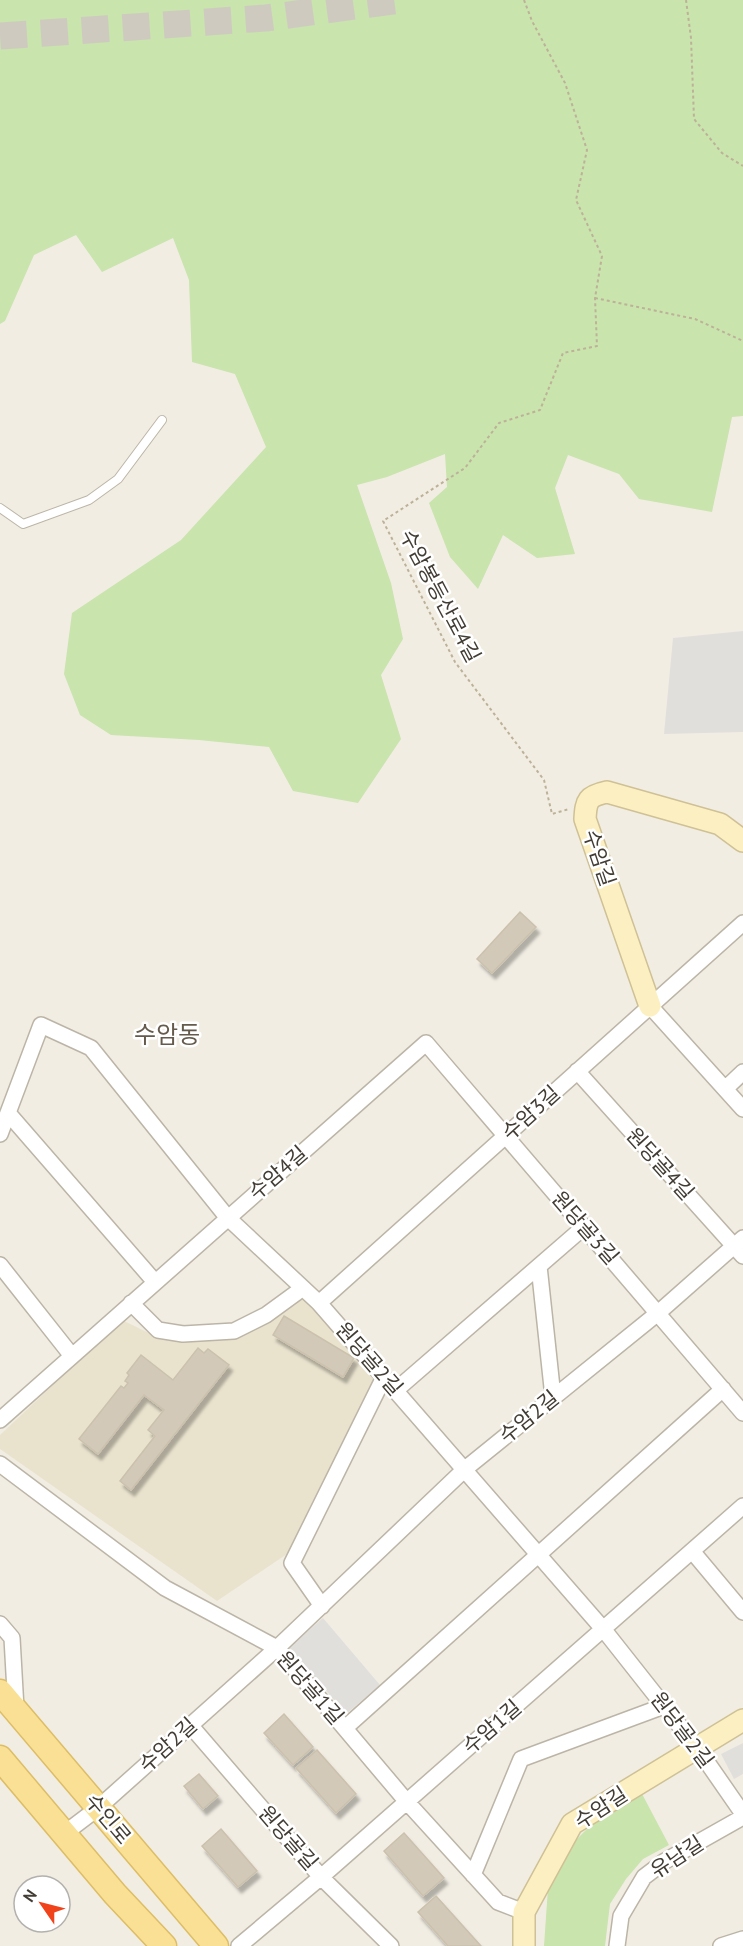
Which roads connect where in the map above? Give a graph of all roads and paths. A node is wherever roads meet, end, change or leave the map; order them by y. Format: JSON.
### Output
{"nodes":[{"id":1,"x":524,"y":0,"type":"edge"},
{"id":2,"x":686,"y":0,"type":"edge"},
{"id":3,"x":743,"y":166,"type":"edge"},
{"id":4,"x":595,"y":298,"type":"junction"},
{"id":5,"x":743,"y":341,"type":"edge"},
{"id":6,"x":162,"y":420,"type":"dead end"},
{"id":7,"x":0,"y":508,"type":"edge"},
{"id":8,"x":586,"y":804,"type":"junction"},
{"id":9,"x":743,"y":841,"type":"edge"},
{"id":10,"x":743,"y":923,"type":"edge"},
{"id":11,"x":650,"y":1006,"type":"junction"},
{"id":12,"x":426,"y":1043,"type":"joint"},
{"id":13,"x":577,"y":1071,"type":"junction"},
{"id":14,"x":743,"y":1072,"type":"edge"},
{"id":15,"x":725,"y":1089,"type":"junction"},
{"id":16,"x":743,"y":1109,"type":"edge"},
{"id":17,"x":8,"y":1113,"type":"junction"},
{"id":18,"x":0,"y":1134,"type":"edge"},
{"id":19,"x":505,"y":1135,"type":"junction"},
{"id":20,"x":227,"y":1217,"type":"junction"},
{"id":21,"x":584,"y":1227,"type":"junction"},
{"id":22,"x":740,"y":1247,"type":"edge"},
{"id":23,"x":0,"y":1265,"type":"edge"},
{"id":24,"x":539,"y":1266,"type":"junction"},
{"id":25,"x":154,"y":1282,"type":"junction"},
{"id":26,"x":303,"y":1288,"type":"junction"},
{"id":27,"x":131,"y":1303,"type":"junction"},
{"id":28,"x":319,"y":1303,"type":"junction"},
{"id":29,"x":658,"y":1313,"type":"junction"},
{"id":30,"x":72,"y":1356,"type":"junction"},
{"id":31,"x":384,"y":1377,"type":"junction"},
{"id":32,"x":723,"y":1389,"type":"junction"},
{"id":33,"x":396,"y":1390,"type":"junction"},
{"id":34,"x":553,"y":1397,"type":"junction"},
{"id":35,"x":743,"y":1413,"type":"edge"},
{"id":36,"x":0,"y":1420,"type":"edge"},
{"id":37,"x":0,"y":1464,"type":"edge"},
{"id":38,"x":465,"y":1469,"type":"junction"},
{"id":39,"x":743,"y":1506,"type":"edge"},
{"id":40,"x":692,"y":1551,"type":"junction"},
{"id":41,"x":538,"y":1554,"type":"junction"},
{"id":42,"x":322,"y":1606,"type":"junction"},
{"id":43,"x":743,"y":1612,"type":"edge"},
{"id":44,"x":0,"y":1624,"type":"edge"},
{"id":45,"x":604,"y":1630,"type":"junction"},
{"id":46,"x":277,"y":1648,"type":"junction"},
{"id":47,"x":8,"y":1700,"type":"edge"},
{"id":48,"x":664,"y":1706,"type":"junction"},
{"id":49,"x":743,"y":1720,"type":"edge"},
{"id":50,"x":190,"y":1725,"type":"junction"},
{"id":51,"x":345,"y":1728,"type":"junction"},
{"id":52,"x":698,"y":1749,"type":"junction"},
{"id":53,"x":0,"y":1758,"type":"edge"},
{"id":54,"x":407,"y":1802,"type":"junction"},
{"id":55,"x":99,"y":1808,"type":"junction"},
{"id":56,"x":743,"y":1816,"type":"edge"},
{"id":57,"x":65,"y":1833,"type":"junction"},
{"id":58,"x":473,"y":1875,"type":"junction"},
{"id":59,"x":321,"y":1877,"type":"junction"},
{"id":60,"x":524,"y":1912,"type":"junction"},
{"id":61,"x":743,"y":1939,"type":"edge"},
{"id":62,"x":164,"y":1946,"type":"edge"},
{"id":63,"x":216,"y":1946,"type":"edge"},
{"id":64,"x":239,"y":1946,"type":"edge"},
{"id":65,"x":392,"y":1946,"type":"edge"},
{"id":66,"x":524,"y":1946,"type":"edge"},
{"id":67,"x":617,"y":1946,"type":"edge"},
{"id":68,"x":721,"y":1946,"type":"edge"}],
"edges":[{"from":1,"to":4,"type":"path","name":"수암봉등산로4길"},
{"from":2,"to":3,"type":"path"},
{"from":4,"to":5,"type":"path"},
{"from":4,"to":8,"type":"path","name":"수암봉등산로4길"},
{"from":6,"to":7,"type":"lane"},
{"from":8,"to":9,"type":"street","name":"수암길"},
{"from":8,"to":11,"type":"street","name":"수암길"},
{"from":10,"to":11,"type":"street","name":"수암3길"},
{"from":11,"to":13,"type":"street","name":"수암3길"},
{"from":11,"to":15,"type":"street"},
{"from":12,"to":19,"type":"street","name":"원당골3길"},
{"from":12,"to":20,"type":"street","name":"수암4길"},
{"from":13,"to":19,"type":"street","name":"수암3길"},
{"from":13,"to":22,"type":"street","name":"원당골4길"},
{"from":14,"to":15,"type":"street"},
{"from":15,"to":16,"type":"street"},
{"from":17,"to":18,"type":"street","name":"원당골2길"},
{"from":17,"to":20,"type":"street","name":"원당골2길"},
{"from":17,"to":25,"type":"street"},
{"from":19,"to":21,"type":"street","name":"원당골3길"},
{"from":19,"to":28,"type":"street","name":"수암3길"},
{"from":20,"to":25,"type":"street","name":"수암4길"},
{"from":20,"to":26,"type":"street","name":"원당골2길"},
{"from":21,"to":24,"type":"street"},
{"from":21,"to":29,"type":"street","name":"원당골3길"},
{"from":22,"to":29,"type":"street","name":"수암2길"},
{"from":23,"to":30,"type":"street"},
{"from":24,"to":33,"type":"street"},
{"from":24,"to":34,"type":"street"},
{"from":25,"to":27,"type":"street","name":"수암4길"},
{"from":26,"to":27,"type":"street"},
{"from":26,"to":28,"type":"street","name":"원당골2길"},
{"from":27,"to":30,"type":"street","name":"수암4길"},
{"from":28,"to":31,"type":"street","name":"원당골2길"},
{"from":29,"to":32,"type":"street","name":"원당골3길"},
{"from":29,"to":34,"type":"street","name":"수암2길"},
{"from":30,"to":36,"type":"street","name":"수암4길"},
{"from":31,"to":33,"type":"street","name":"원당골2길"},
{"from":31,"to":42,"type":"street"},
{"from":32,"to":35,"type":"street","name":"원당골3길"},
{"from":32,"to":41,"type":"street"},
{"from":33,"to":38,"type":"street","name":"원당골2길"},
{"from":34,"to":38,"type":"street","name":"수암2길"},
{"from":37,"to":46,"type":"street","name":"원당골1길"},
{"from":38,"to":41,"type":"street","name":"원당골2길"},
{"from":38,"to":42,"type":"street","name":"수암2길"},
{"from":39,"to":40,"type":"street","name":"수암1길"},
{"from":40,"to":43,"type":"street"},
{"from":40,"to":45,"type":"street","name":"수암1길"},
{"from":41,"to":45,"type":"street","name":"원당골2길"},
{"from":41,"to":51,"type":"street"},
{"from":42,"to":46,"type":"street","name":"수암2길"},
{"from":44,"to":47,"type":"street"},
{"from":45,"to":48,"type":"street","name":"원당골2길"},
{"from":45,"to":54,"type":"street","name":"수암1길"},
{"from":46,"to":50,"type":"street","name":"수암2길"},
{"from":46,"to":51,"type":"street","name":"원당골1길"},
{"from":47,"to":55,"type":"main road","name":"수인로"},
{"from":48,"to":52,"type":"street","name":"원당골2길"},
{"from":48,"to":58,"type":"street"},
{"from":49,"to":52,"type":"street","name":"수암길"},
{"from":50,"to":55,"type":"street","name":"수암2길"},
{"from":50,"to":59,"type":"street","name":"원당골길"},
{"from":51,"to":54,"type":"street","name":"원당골1길"},
{"from":52,"to":56,"type":"street","name":"원당골2길"},
{"from":52,"to":60,"type":"street","name":"수암길"},
{"from":53,"to":57,"type":"main road","name":"수인로"},
{"from":54,"to":58,"type":"street","name":"원당골1길"},
{"from":54,"to":59,"type":"street","name":"수암1길"},
{"from":55,"to":57,"type":"street","name":"수암2길"},
{"from":55,"to":63,"type":"main road","name":"수인로"},
{"from":56,"to":67,"type":"street","name":"유남길"},
{"from":57,"to":62,"type":"main road","name":"수인로"},
{"from":58,"to":60,"type":"street","name":"원당골1길"},
{"from":59,"to":64,"type":"street","name":"수암1길"},
{"from":59,"to":65,"type":"street","name":"원당골길"},
{"from":60,"to":66,"type":"street","name":"수암길"},
{"from":61,"to":68,"type":"street"}]}
